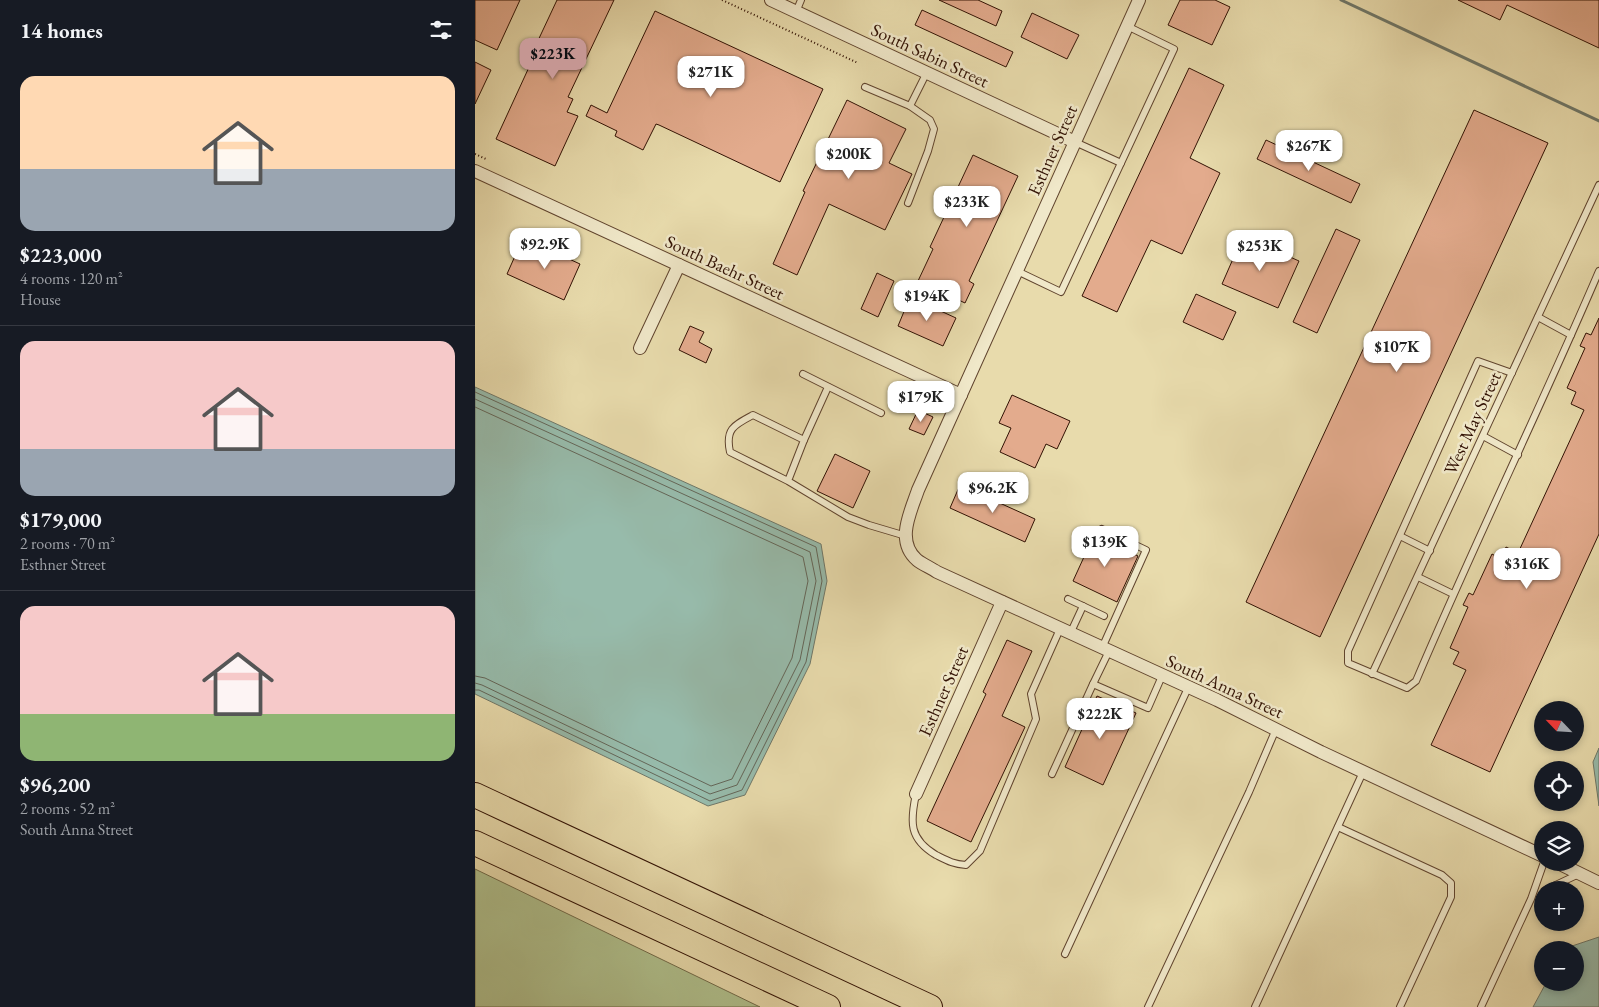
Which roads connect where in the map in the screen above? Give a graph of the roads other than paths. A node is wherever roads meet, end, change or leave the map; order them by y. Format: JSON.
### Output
{"nodes":[{"id":1,"x":771,"y":0,"type":"edge"},
{"id":2,"x":1139,"y":0,"type":"edge"},
{"id":3,"x":799,"y":6,"type":"edge"},
{"id":4,"x":1127,"y":26,"type":"junction"},
{"id":5,"x":927,"y":72,"type":"junction"},
{"id":6,"x":865,"y":87,"type":"dead end"},
{"id":7,"x":910,"y":106,"type":"junction"},
{"id":8,"x":1075,"y":142,"type":"junction"},
{"id":9,"x":1121,"y":163,"type":"junction"},
{"id":10,"x":475,"y":172,"type":"edge"},
{"id":11,"x":1599,"y":185,"type":"edge"},
{"id":12,"x":908,"y":203,"type":"dead end"},
{"id":13,"x":679,"y":265,"type":"junction"},
{"id":14,"x":1017,"y":271,"type":"junction"},
{"id":15,"x":1599,"y":271,"type":"edge"},
{"id":16,"x":1538,"y":317,"type":"junction"},
{"id":17,"x":1571,"y":335,"type":"junction"},
{"id":18,"x":640,"y":348,"type":"dead end"},
{"id":19,"x":1512,"y":373,"type":"junction"},
{"id":20,"x":803,"y":374,"type":"dead end"},
{"id":21,"x":828,"y":387,"type":"junction"},
{"id":22,"x":961,"y":395,"type":"junction"},
{"id":23,"x":881,"y":413,"type":"dead end"},
{"id":24,"x":1483,"y":436,"type":"junction"},
{"id":25,"x":804,"y":440,"type":"junction"},
{"id":26,"x":1518,"y":455,"type":"junction"},
{"id":27,"x":788,"y":481,"type":"junction"},
{"id":28,"x":1102,"y":529,"type":"dead end"},
{"id":29,"x":906,"y":536,"type":"junction"},
{"id":30,"x":1399,"y":536,"type":"junction"},
{"id":31,"x":1430,"y":551,"type":"junction"},
{"id":32,"x":1418,"y":577,"type":"junction"},
{"id":33,"x":1453,"y":594,"type":"junction"},
{"id":34,"x":1068,"y":599,"type":"dead end"},
{"id":35,"x":1002,"y":602,"type":"junction"},
{"id":36,"x":1083,"y":606,"type":"junction"},
{"id":37,"x":1103,"y":616,"type":"dead end"},
{"id":38,"x":1065,"y":631,"type":"junction"},
{"id":39,"x":1105,"y":649,"type":"junction"},
{"id":40,"x":1372,"y":674,"type":"junction"},
{"id":41,"x":1163,"y":676,"type":"junction"},
{"id":42,"x":1093,"y":684,"type":"junction"},
{"id":43,"x":1188,"y":688,"type":"junction"},
{"id":44,"x":1276,"y":729,"type":"junction"},
{"id":45,"x":1363,"y":772,"type":"junction"},
{"id":46,"x":1052,"y":774,"type":"dead end"},
{"id":47,"x":916,"y":794,"type":"joint"},
{"id":48,"x":475,"y":795,"type":"edge"},
{"id":49,"x":1338,"y":827,"type":"junction"},
{"id":50,"x":475,"y":843,"type":"edge"},
{"id":51,"x":1534,"y":852,"type":"edge"},
{"id":52,"x":1541,"y":871,"type":"edge"},
{"id":53,"x":1574,"y":871,"type":"edge"},
{"id":54,"x":1580,"y":874,"type":"junction"},
{"id":55,"x":1565,"y":881,"type":"edge"},
{"id":56,"x":1599,"y":882,"type":"edge"},
{"id":57,"x":1534,"y":897,"type":"edge"},
{"id":58,"x":1531,"y":899,"type":"junction"},
{"id":59,"x":1065,"y":954,"type":"dead end"},
{"id":60,"x":828,"y":1007,"type":"edge"},
{"id":61,"x":930,"y":1007,"type":"edge"},
{"id":62,"x":1148,"y":1007,"type":"edge"},
{"id":63,"x":1255,"y":1007,"type":"edge"},
{"id":64,"x":1400,"y":1007,"type":"edge"},
{"id":65,"x":1481,"y":1007,"type":"edge"}],
"edges":[{"from":1,"to":3,"type":"street","name":"South Sabin Street"},
{"from":2,"to":4,"type":"street","name":"Esthner Street"},
{"from":3,"to":5,"type":"street","name":"South Sabin Street"},
{"from":4,"to":8,"type":"street","name":"Esthner Street"},
{"from":4,"to":9,"type":"lane"},
{"from":5,"to":7,"type":"lane"},
{"from":5,"to":8,"type":"street","name":"South Sabin Street"},
{"from":6,"to":7,"type":"lane"},
{"from":7,"to":12,"type":"lane"},
{"from":8,"to":9,"type":"lane"},
{"from":8,"to":14,"type":"street","name":"Esthner Street"},
{"from":9,"to":14,"type":"lane"},
{"from":10,"to":13,"type":"street","name":"South Baehr Street"},
{"from":11,"to":16,"type":"lane","name":"West May Street"},
{"from":13,"to":18,"type":"street"},
{"from":13,"to":22,"type":"street","name":"South Baehr Street"},
{"from":14,"to":22,"type":"street","name":"Esthner Street"},
{"from":15,"to":17,"type":"lane"},
{"from":16,"to":17,"type":"lane"},
{"from":16,"to":19,"type":"lane","name":"West May Street"},
{"from":17,"to":26,"type":"lane"},
{"from":19,"to":24,"type":"lane","name":"West May Street"},
{"from":19,"to":30,"type":"lane"},
{"from":20,"to":21,"type":"lane"},
{"from":21,"to":23,"type":"lane"},
{"from":21,"to":25,"type":"lane"},
{"from":22,"to":29,"type":"street","name":"Esthner Street"},
{"from":24,"to":26,"type":"lane"},
{"from":24,"to":31,"type":"lane","name":"West May Street"},
{"from":25,"to":27,"type":"lane"},
{"from":25,"to":27,"type":"lane"},
{"from":26,"to":33,"type":"lane"},
{"from":27,"to":29,"type":"lane"},
{"from":28,"to":39,"type":"lane"},
{"from":29,"to":35,"type":"street","name":"South Anna Street"},
{"from":30,"to":31,"type":"lane"},
{"from":30,"to":40,"type":"lane"},
{"from":31,"to":32,"type":"lane","name":"West May Street"},
{"from":32,"to":33,"type":"lane"},
{"from":32,"to":40,"type":"lane","name":"West May Street"},
{"from":33,"to":40,"type":"lane"},
{"from":34,"to":36,"type":"lane"},
{"from":35,"to":38,"type":"street","name":"South Anna Street"},
{"from":35,"to":47,"type":"street","name":"Esthner Street"},
{"from":36,"to":37,"type":"lane"},
{"from":36,"to":38,"type":"lane"},
{"from":38,"to":39,"type":"street","name":"South Anna Street"},
{"from":38,"to":47,"type":"lane"},
{"from":39,"to":41,"type":"street","name":"South Anna Street"},
{"from":39,"to":42,"type":"lane"},
{"from":41,"to":42,"type":"lane"},
{"from":41,"to":43,"type":"street","name":"South Anna Street"},
{"from":42,"to":46,"type":"lane"},
{"from":43,"to":44,"type":"street","name":"South Anna Street"},
{"from":43,"to":59,"type":"lane"},
{"from":44,"to":45,"type":"street","name":"South Anna Street"},
{"from":44,"to":62,"type":"lane"},
{"from":45,"to":49,"type":"lane"},
{"from":45,"to":51,"type":"street","name":"South Anna Street"},
{"from":48,"to":61,"type":"highway"},
{"from":49,"to":63,"type":"lane"},
{"from":49,"to":64,"type":"lane"},
{"from":50,"to":60,"type":"highway"},
{"from":52,"to":58,"type":"lane"},
{"from":53,"to":54,"type":"street"},
{"from":54,"to":55,"type":"lane"},
{"from":54,"to":56,"type":"street"},
{"from":57,"to":58,"type":"lane"},
{"from":58,"to":65,"type":"lane"}]}
